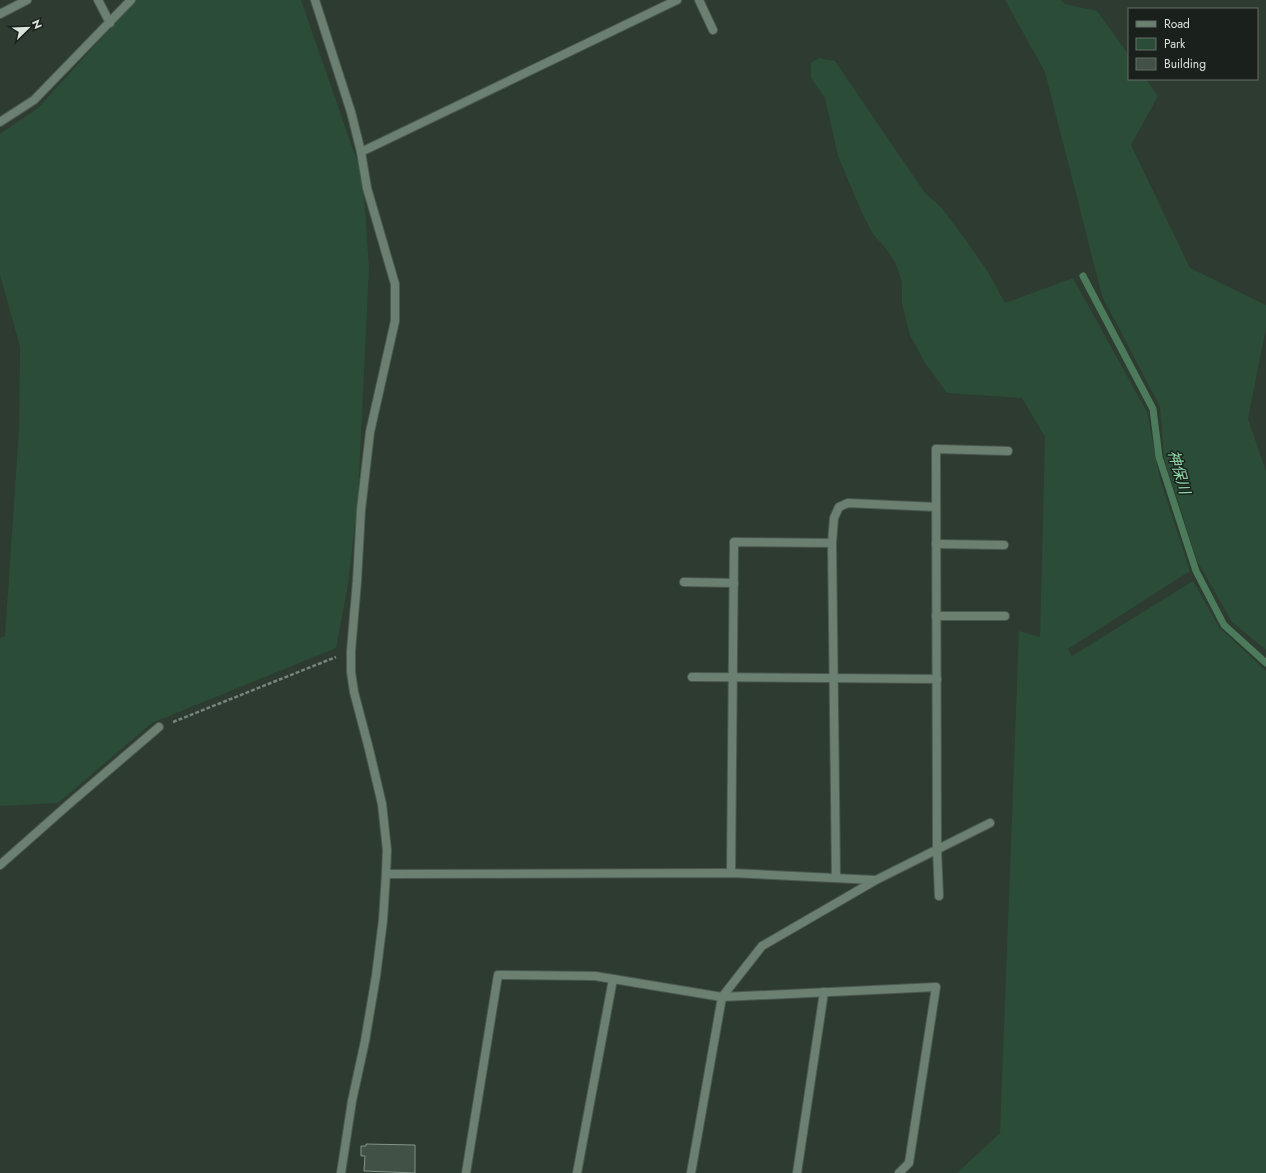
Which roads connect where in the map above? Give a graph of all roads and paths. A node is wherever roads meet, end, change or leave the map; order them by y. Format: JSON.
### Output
{"nodes":[{"id":1,"x":27,"y":0,"type":"edge"},
{"id":2,"x":98,"y":0,"type":"edge"},
{"id":3,"x":130,"y":0,"type":"edge"},
{"id":4,"x":315,"y":0,"type":"edge"},
{"id":5,"x":676,"y":0,"type":"edge"},
{"id":6,"x":699,"y":0,"type":"edge"},
{"id":7,"x":0,"y":14,"type":"edge"},
{"id":8,"x":110,"y":23,"type":"junction"},
{"id":9,"x":713,"y":30,"type":"dead end"},
{"id":10,"x":0,"y":122,"type":"edge"},
{"id":11,"x":362,"y":152,"type":"junction"},
{"id":12,"x":1008,"y":451,"type":"dead end"},
{"id":13,"x":936,"y":506,"type":"junction"},
{"id":14,"x":832,"y":543,"type":"junction"},
{"id":15,"x":936,"y":544,"type":"junction"},
{"id":16,"x":1004,"y":545,"type":"dead end"},
{"id":17,"x":684,"y":582,"type":"dead end"},
{"id":18,"x":734,"y":583,"type":"junction"},
{"id":19,"x":936,"y":616,"type":"junction"},
{"id":20,"x":1005,"y":616,"type":"dead end"},
{"id":21,"x":351,"y":650,"type":"junction"},
{"id":22,"x":692,"y":677,"type":"dead end"},
{"id":23,"x":733,"y":678,"type":"junction"},
{"id":24,"x":834,"y":679,"type":"junction"},
{"id":25,"x":937,"y":679,"type":"junction"},
{"id":26,"x":159,"y":727,"type":"joint"},
{"id":27,"x":990,"y":823,"type":"dead end"},
{"id":28,"x":937,"y":849,"type":"junction"},
{"id":29,"x":0,"y":865,"type":"edge"},
{"id":30,"x":731,"y":873,"type":"junction"},
{"id":31,"x":386,"y":874,"type":"junction"},
{"id":32,"x":836,"y":878,"type":"junction"},
{"id":33,"x":876,"y":880,"type":"junction"},
{"id":34,"x":939,"y":896,"type":"dead end"},
{"id":35,"x":613,"y":979,"type":"junction"},
{"id":36,"x":824,"y":992,"type":"junction"},
{"id":37,"x":722,"y":997,"type":"junction"},
{"id":38,"x":341,"y":1173,"type":"edge"},
{"id":39,"x":466,"y":1173,"type":"edge"},
{"id":40,"x":578,"y":1173,"type":"edge"},
{"id":41,"x":691,"y":1173,"type":"edge"},
{"id":42,"x":797,"y":1173,"type":"edge"},
{"id":43,"x":899,"y":1173,"type":"edge"}],
"edges":[{"from":1,"to":7,"type":"street"},
{"from":2,"to":8,"type":"street"},
{"from":3,"to":8,"type":"street"},
{"from":4,"to":11,"type":"street"},
{"from":5,"to":11,"type":"street"},
{"from":6,"to":9,"type":"street"},
{"from":8,"to":10,"type":"street"},
{"from":11,"to":21,"type":"street"},
{"from":12,"to":13,"type":"street"},
{"from":13,"to":14,"type":"street"},
{"from":13,"to":15,"type":"street"},
{"from":14,"to":18,"type":"street"},
{"from":14,"to":24,"type":"street"},
{"from":15,"to":16,"type":"street"},
{"from":15,"to":19,"type":"street"},
{"from":17,"to":18,"type":"street"},
{"from":18,"to":23,"type":"street"},
{"from":19,"to":20,"type":"street"},
{"from":19,"to":25,"type":"street"},
{"from":21,"to":26,"type":"path"},
{"from":21,"to":31,"type":"street"},
{"from":22,"to":23,"type":"street"},
{"from":23,"to":24,"type":"street"},
{"from":23,"to":30,"type":"street"},
{"from":24,"to":25,"type":"street"},
{"from":24,"to":32,"type":"street"},
{"from":25,"to":28,"type":"street"},
{"from":26,"to":29,"type":"street"},
{"from":27,"to":28,"type":"street"},
{"from":28,"to":33,"type":"street"},
{"from":28,"to":34,"type":"street"},
{"from":30,"to":31,"type":"street"},
{"from":30,"to":32,"type":"street"},
{"from":31,"to":38,"type":"street"},
{"from":32,"to":33,"type":"street"},
{"from":33,"to":37,"type":"street"},
{"from":35,"to":37,"type":"street"},
{"from":35,"to":39,"type":"street"},
{"from":35,"to":40,"type":"street"},
{"from":36,"to":37,"type":"street"},
{"from":36,"to":42,"type":"street"},
{"from":36,"to":43,"type":"street"},
{"from":37,"to":41,"type":"street"}]}
